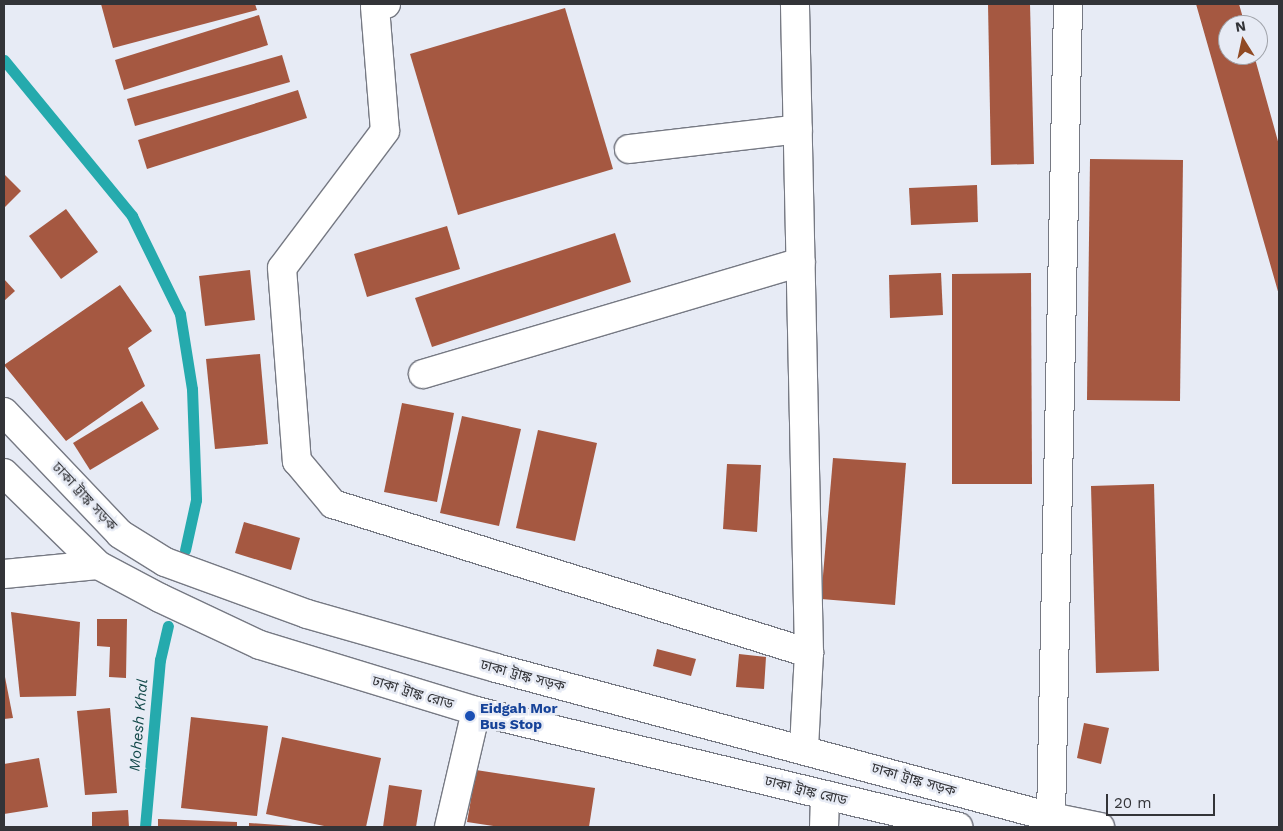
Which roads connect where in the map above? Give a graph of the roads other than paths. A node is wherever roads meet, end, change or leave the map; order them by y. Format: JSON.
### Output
{"nodes":[{"id":1,"x":386,"y":4,"type":"edge"},
{"id":2,"x":794,"y":4,"type":"edge"},
{"id":3,"x":1068,"y":4,"type":"edge"},
{"id":4,"x":798,"y":129,"type":"junction"},
{"id":5,"x":629,"y":150,"type":"dead end"},
{"id":6,"x":801,"y":262,"type":"junction"},
{"id":7,"x":423,"y":374,"type":"dead end"},
{"id":8,"x":4,"y":412,"type":"edge"},
{"id":9,"x":4,"y":473,"type":"edge"},
{"id":10,"x":98,"y":565,"type":"junction"},
{"id":11,"x":4,"y":574,"type":"edge"},
{"id":12,"x":810,"y":653,"type":"junction"},
{"id":13,"x":476,"y":711,"type":"junction"},
{"id":14,"x":804,"y":748,"type":"junction"},
{"id":15,"x":825,"y":795,"type":"junction"},
{"id":16,"x":1051,"y":817,"type":"junction"},
{"id":17,"x":449,"y":827,"type":"edge"},
{"id":18,"x":824,"y":827,"type":"edge"},
{"id":19,"x":958,"y":827,"type":"edge"},
{"id":20,"x":1100,"y":827,"type":"edge"}],
"edges":[{"from":1,"to":12,"type":"main road"},
{"from":2,"to":4,"type":"main road"},
{"from":3,"to":16,"type":"main road"},
{"from":4,"to":5,"type":"main road"},
{"from":4,"to":6,"type":"main road"},
{"from":6,"to":7,"type":"main road"},
{"from":6,"to":12,"type":"main road"},
{"from":8,"to":14,"type":"main road","name":"ঢাকা ট্রাঙ্ক সড়ক"},
{"from":9,"to":10,"type":"main road","name":"ঢাকা ট্রাঙ্ক রোড"},
{"from":10,"to":11,"type":"main road"},
{"from":10,"to":13,"type":"main road","name":"ঢাকা ট্রাঙ্ক রোড"},
{"from":12,"to":14,"type":"main road"},
{"from":13,"to":15,"type":"main road","name":"ঢাকা ট্রাঙ্ক রোড"},
{"from":13,"to":17,"type":"main road"},
{"from":14,"to":16,"type":"main road","name":"ঢাকা ট্রাঙ্ক সড়ক"},
{"from":15,"to":18,"type":"main road"},
{"from":15,"to":19,"type":"main road","name":"ঢাকা ট্রাঙ্ক রোড"},
{"from":16,"to":20,"type":"main road","name":"ঢাকা ট্রাঙ্ক সড়ক"}]}
